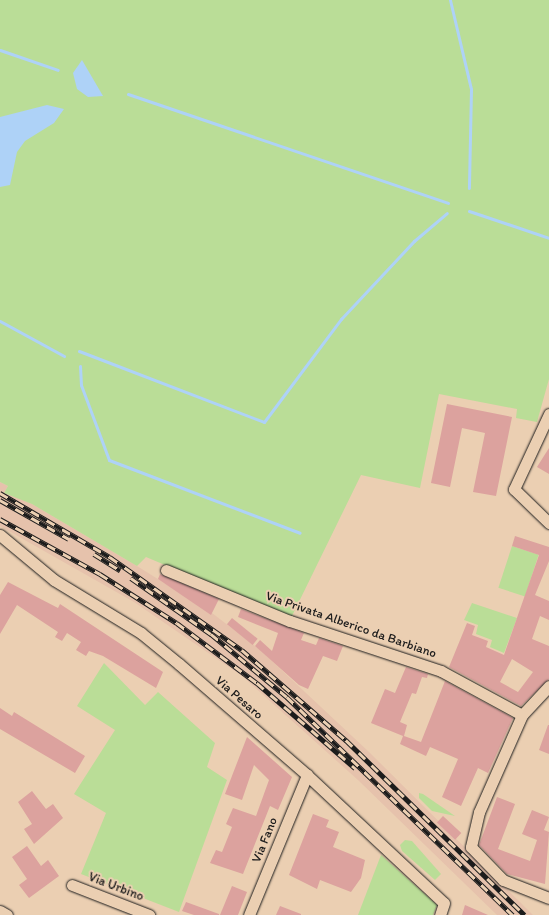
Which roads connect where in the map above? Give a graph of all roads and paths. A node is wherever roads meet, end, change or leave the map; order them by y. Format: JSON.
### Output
{"nodes":[{"id":1,"x":549,"y":414,"type":"edge"},
{"id":2,"x":549,"y":523,"type":"edge"},
{"id":3,"x":1,"y":538,"type":"edge"},
{"id":4,"x":166,"y":570,"type":"dead end"},
{"id":5,"x":549,"y":686,"type":"edge"},
{"id":6,"x":522,"y":715,"type":"junction"},
{"id":7,"x":307,"y":776,"type":"junction"},
{"id":8,"x":72,"y":885,"type":"dead end"},
{"id":9,"x":549,"y":898,"type":"edge"},
{"id":10,"x":0,"y":911,"type":"edge"},
{"id":11,"x":7,"y":915,"type":"edge"},
{"id":12,"x":150,"y":915,"type":"edge"},
{"id":13,"x":249,"y":915,"type":"edge"},
{"id":14,"x":440,"y":915,"type":"edge"}],
"edges":[{"from":1,"to":2,"type":"street"},
{"from":3,"to":7,"type":"street","name":"Via Pesaro"},
{"from":4,"to":6,"type":"street","name":"Via Privata Alberico da Barbiano"},
{"from":5,"to":6,"type":"street"},
{"from":6,"to":9,"type":"street"},
{"from":7,"to":13,"type":"street","name":"Via Fano"},
{"from":7,"to":14,"type":"street","name":"Via Pesaro"},
{"from":8,"to":12,"type":"street","name":"Via Urbino"},
{"from":10,"to":11,"type":"street"}]}
